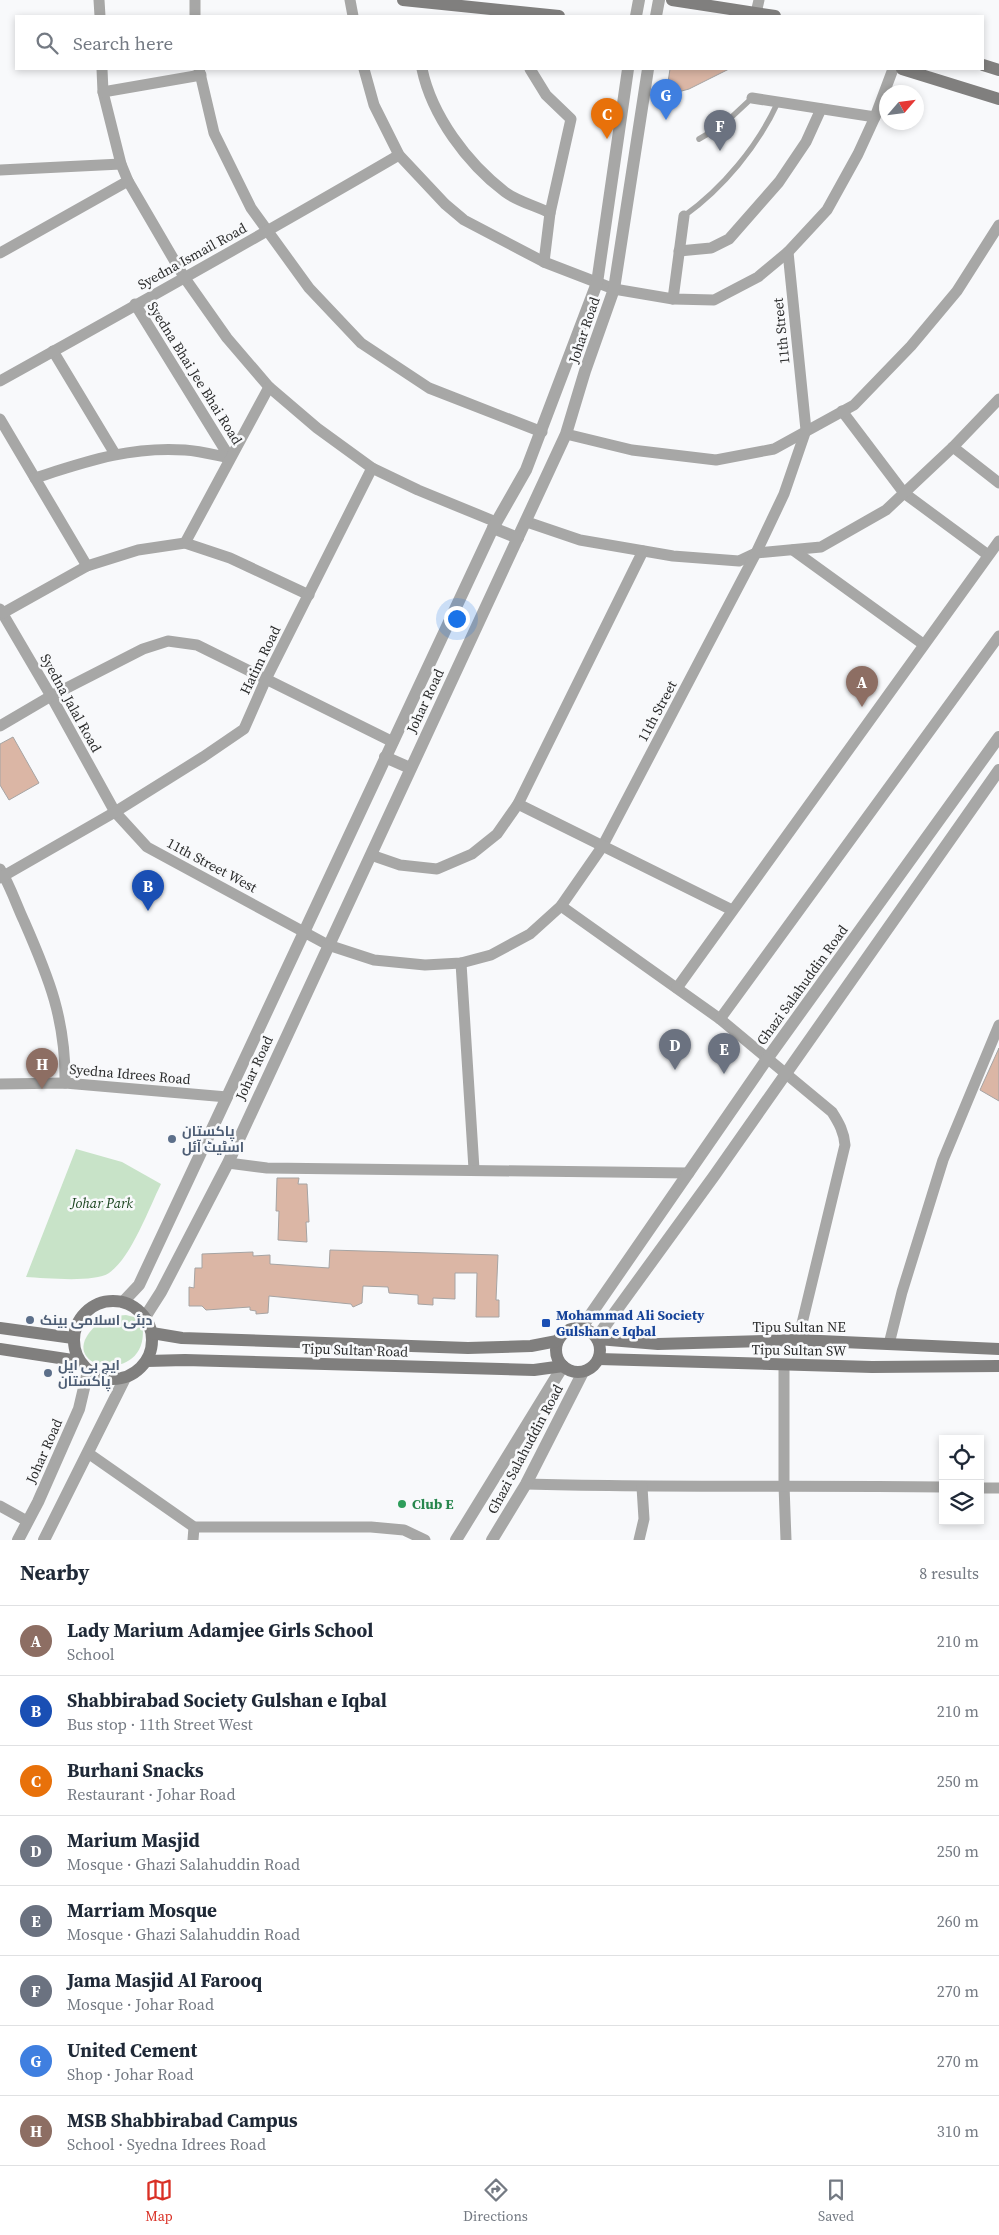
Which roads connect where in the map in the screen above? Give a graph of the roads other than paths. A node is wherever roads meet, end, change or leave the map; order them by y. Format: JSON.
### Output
{"nodes":[{"id":1,"x":99,"y":0,"type":"edge"},
{"id":2,"x":195,"y":0,"type":"edge"},
{"id":3,"x":350,"y":0,"type":"edge"},
{"id":4,"x":403,"y":0,"type":"edge"},
{"id":5,"x":639,"y":0,"type":"edge"},
{"id":6,"x":659,"y":0,"type":"edge"},
{"id":7,"x":672,"y":0,"type":"edge"},
{"id":8,"x":757,"y":6,"type":"edge"},
{"id":9,"x":100,"y":15,"type":"edge"},
{"id":10,"x":195,"y":15,"type":"edge"},
{"id":11,"x":353,"y":15,"type":"edge"},
{"id":12,"x":549,"y":15,"type":"edge"},
{"id":13,"x":636,"y":15,"type":"edge"},
{"id":14,"x":656,"y":15,"type":"edge"},
{"id":15,"x":773,"y":15,"type":"edge"},
{"id":16,"x":984,"y":65,"type":"edge"},
{"id":17,"x":102,"y":70,"type":"edge"},
{"id":18,"x":364,"y":70,"type":"edge"},
{"id":19,"x":422,"y":70,"type":"edge"},
{"id":20,"x":531,"y":70,"type":"edge"},
{"id":21,"x":628,"y":70,"type":"edge"},
{"id":22,"x":648,"y":70,"type":"edge"},
{"id":23,"x":893,"y":70,"type":"edge"},
{"id":24,"x":905,"y":70,"type":"edge"},
{"id":25,"x":999,"y":70,"type":"edge"},
{"id":26,"x":200,"y":72,"type":"edge"},
{"id":27,"x":103,"y":92,"type":"junction"},
{"id":28,"x":752,"y":98,"type":"joint"},
{"id":29,"x":999,"y":99,"type":"edge"},
{"id":30,"x":778,"y":102,"type":"junction"},
{"id":31,"x":821,"y":109,"type":"junction"},
{"id":32,"x":875,"y":117,"type":"junction"},
{"id":33,"x":699,"y":139,"type":"dead end"},
{"id":34,"x":399,"y":156,"type":"junction"},
{"id":35,"x":121,"y":164,"type":"junction"},
{"id":36,"x":0,"y":170,"type":"edge"},
{"id":37,"x":128,"y":181,"type":"junction"},
{"id":38,"x":550,"y":212,"type":"junction"},
{"id":39,"x":684,"y":216,"type":"joint"},
{"id":40,"x":999,"y":225,"type":"edge"},
{"id":41,"x":268,"y":232,"type":"junction"},
{"id":42,"x":679,"y":251,"type":"junction"},
{"id":43,"x":788,"y":252,"type":"junction"},
{"id":44,"x":0,"y":253,"type":"edge"},
{"id":45,"x":544,"y":262,"type":"junction"},
{"id":46,"x":184,"y":277,"type":"junction"},
{"id":47,"x":597,"y":283,"type":"junction"},
{"id":48,"x":614,"y":289,"type":"junction"},
{"id":49,"x":673,"y":299,"type":"junction"},
{"id":50,"x":135,"y":304,"type":"junction"},
{"id":51,"x":53,"y":351,"type":"junction"},
{"id":52,"x":0,"y":381,"type":"edge"},
{"id":53,"x":269,"y":388,"type":"junction"},
{"id":54,"x":999,"y":399,"type":"edge"},
{"id":55,"x":842,"y":411,"type":"junction"},
{"id":56,"x":0,"y":419,"type":"edge"},
{"id":57,"x":806,"y":430,"type":"junction"},
{"id":58,"x":542,"y":432,"type":"junction"},
{"id":59,"x":566,"y":434,"type":"junction"},
{"id":60,"x":953,"y":447,"type":"junction"},
{"id":61,"x":115,"y":454,"type":"junction"},
{"id":62,"x":230,"y":458,"type":"junction"},
{"id":63,"x":372,"y":468,"type":"junction"},
{"id":64,"x":35,"y":478,"type":"junction"},
{"id":65,"x":999,"y":483,"type":"edge"},
{"id":66,"x":904,"y":493,"type":"junction"},
{"id":67,"x":527,"y":522,"type":"junction"},
{"id":68,"x":494,"y":525,"type":"junction"},
{"id":69,"x":518,"y":538,"type":"junction"},
{"id":70,"x":999,"y":541,"type":"edge"},
{"id":71,"x":185,"y":544,"type":"junction"},
{"id":72,"x":793,"y":550,"type":"junction"},
{"id":73,"x":643,"y":551,"type":"junction"},
{"id":74,"x":756,"y":554,"type":"junction"},
{"id":75,"x":988,"y":555,"type":"junction"},
{"id":76,"x":87,"y":566,"type":"junction"},
{"id":77,"x":309,"y":596,"type":"junction"},
{"id":78,"x":1,"y":611,"type":"edge"},
{"id":79,"x":999,"y":636,"type":"edge"},
{"id":80,"x":923,"y":644,"type":"junction"},
{"id":81,"x":266,"y":679,"type":"junction"},
{"id":82,"x":51,"y":696,"type":"junction"},
{"id":83,"x":0,"y":726,"type":"edge"},
{"id":84,"x":999,"y":737,"type":"edge"},
{"id":85,"x":393,"y":742,"type":"junction"},
{"id":86,"x":385,"y":757,"type":"junction"},
{"id":87,"x":410,"y":768,"type":"junction"},
{"id":88,"x":999,"y":770,"type":"edge"},
{"id":89,"x":518,"y":804,"type":"junction"},
{"id":90,"x":115,"y":812,"type":"junction"},
{"id":91,"x":602,"y":847,"type":"junction"},
{"id":92,"x":371,"y":855,"type":"junction"},
{"id":93,"x":1,"y":875,"type":"edge"},
{"id":94,"x":561,"y":906,"type":"junction"},
{"id":95,"x":732,"y":910,"type":"junction"},
{"id":96,"x":305,"y":932,"type":"junction"},
{"id":97,"x":328,"y":945,"type":"junction"},
{"id":98,"x":461,"y":963,"type":"junction"},
{"id":99,"x":677,"y":988,"type":"junction"},
{"id":100,"x":720,"y":1019,"type":"junction"},
{"id":101,"x":999,"y":1025,"type":"edge"},
{"id":102,"x":767,"y":1059,"type":"junction"},
{"id":103,"x":785,"y":1074,"type":"junction"},
{"id":104,"x":65,"y":1083,"type":"junction"},
{"id":105,"x":0,"y":1084,"type":"edge"},
{"id":106,"x":227,"y":1097,"type":"junction"},
{"id":107,"x":228,"y":1163,"type":"junction"},
{"id":108,"x":474,"y":1169,"type":"junction"},
{"id":109,"x":689,"y":1173,"type":"junction"},
{"id":110,"x":123,"y":1302,"type":"junction"},
{"id":111,"x":145,"y":1317,"type":"junction"},
{"id":112,"x":0,"y":1328,"type":"edge"},
{"id":113,"x":582,"y":1328,"type":"junction"},
{"id":114,"x":152,"y":1333,"type":"junction"},
{"id":115,"x":73,"y":1338,"type":"junction"},
{"id":116,"x":598,"y":1338,"type":"junction"},
{"id":117,"x":798,"y":1340,"type":"junction"},
{"id":118,"x":557,"y":1341,"type":"junction"},
{"id":119,"x":889,"y":1344,"type":"junction"},
{"id":120,"x":0,"y":1349,"type":"edge"},
{"id":121,"x":999,"y":1349,"type":"edge"},
{"id":122,"x":599,"y":1359,"type":"junction"},
{"id":123,"x":147,"y":1361,"type":"junction"},
{"id":124,"x":784,"y":1365,"type":"junction"},
{"id":125,"x":84,"y":1366,"type":"junction"},
{"id":126,"x":563,"y":1366,"type":"junction"},
{"id":127,"x":999,"y":1366,"type":"edge"},
{"id":128,"x":583,"y":1372,"type":"junction"},
{"id":129,"x":125,"y":1378,"type":"junction"},
{"id":130,"x":88,"y":1453,"type":"junction"},
{"id":131,"x":526,"y":1484,"type":"junction"},
{"id":132,"x":784,"y":1485,"type":"junction"},
{"id":133,"x":642,"y":1487,"type":"junction"},
{"id":134,"x":939,"y":1487,"type":"edge"},
{"id":135,"x":984,"y":1488,"type":"edge"},
{"id":136,"x":999,"y":1488,"type":"edge"},
{"id":137,"x":38,"y":1502,"type":"junction"},
{"id":138,"x":0,"y":1506,"type":"edge"},
{"id":139,"x":59,"y":1509,"type":"junction"},
{"id":140,"x":27,"y":1521,"type":"junction"},
{"id":141,"x":194,"y":1526,"type":"junction"},
{"id":142,"x":18,"y":1540,"type":"edge"},
{"id":143,"x":44,"y":1540,"type":"edge"},
{"id":144,"x":193,"y":1540,"type":"edge"},
{"id":145,"x":425,"y":1540,"type":"edge"},
{"id":146,"x":456,"y":1540,"type":"edge"},
{"id":147,"x":492,"y":1540,"type":"edge"},
{"id":148,"x":639,"y":1540,"type":"edge"},
{"id":149,"x":786,"y":1540,"type":"edge"}],
"edges":[{"from":1,"to":9,"type":"street"},
{"from":2,"to":10,"type":"street"},
{"from":3,"to":11,"type":"street"},
{"from":4,"to":12,"type":"main road"},
{"from":5,"to":13,"type":"street"},
{"from":6,"to":14,"type":"street"},
{"from":7,"to":8,"type":"main road"},
{"from":8,"to":15,"type":"main road"},
{"from":16,"to":25,"type":"main road"},
{"from":17,"to":27,"type":"street"},
{"from":18,"to":34,"type":"street"},
{"from":19,"to":38,"type":"street"},
{"from":20,"to":38,"type":"street"},
{"from":21,"to":47,"type":"street","name":"Johar Road"},
{"from":22,"to":48,"type":"street","name":"Johar Road"},
{"from":23,"to":32,"type":"street"},
{"from":24,"to":29,"type":"main road"},
{"from":26,"to":27,"type":"street"},
{"from":26,"to":41,"type":"street"},
{"from":27,"to":35,"type":"street"},
{"from":28,"to":30,"type":"street"},
{"from":28,"to":33,"type":"lane"},
{"from":30,"to":31,"type":"street"},
{"from":30,"to":39,"type":"lane"},
{"from":31,"to":32,"type":"street"},
{"from":31,"to":42,"type":"street"},
{"from":32,"to":43,"type":"street"},
{"from":34,"to":41,"type":"street","name":"Syedna Ismail Road"},
{"from":34,"to":45,"type":"street"},
{"from":35,"to":36,"type":"street"},
{"from":35,"to":37,"type":"street"},
{"from":37,"to":44,"type":"street"},
{"from":37,"to":46,"type":"street"},
{"from":38,"to":45,"type":"street"},
{"from":39,"to":42,"type":"street"},
{"from":40,"to":55,"type":"street"},
{"from":41,"to":46,"type":"street","name":"Syedna Ismail Road"},
{"from":41,"to":58,"type":"street"},
{"from":42,"to":49,"type":"street"},
{"from":43,"to":49,"type":"street"},
{"from":43,"to":57,"type":"street","name":"11th Street"},
{"from":45,"to":47,"type":"street"},
{"from":46,"to":50,"type":"street","name":"Syedna Ismail Road"},
{"from":46,"to":53,"type":"street"},
{"from":47,"to":48,"type":"street"},
{"from":47,"to":58,"type":"street","name":"Johar Road"},
{"from":48,"to":49,"type":"street"},
{"from":48,"to":59,"type":"street","name":"Johar Road"},
{"from":50,"to":51,"type":"street","name":"Syedna Ismail Road"},
{"from":50,"to":62,"type":"street","name":"Syedna Bhai Jee Bhai Road"},
{"from":51,"to":52,"type":"street","name":"Syedna Ismail Road"},
{"from":51,"to":61,"type":"street"},
{"from":53,"to":62,"type":"street"},
{"from":53,"to":63,"type":"street"},
{"from":54,"to":60,"type":"street"},
{"from":55,"to":57,"type":"street"},
{"from":55,"to":66,"type":"street"},
{"from":56,"to":64,"type":"street"},
{"from":57,"to":59,"type":"street"},
{"from":57,"to":74,"type":"street","name":"11th Street"},
{"from":58,"to":68,"type":"street","name":"Johar Road"},
{"from":59,"to":67,"type":"street","name":"Johar Road"},
{"from":60,"to":65,"type":"street"},
{"from":60,"to":66,"type":"street"},
{"from":61,"to":62,"type":"street"},
{"from":61,"to":64,"type":"street"},
{"from":62,"to":71,"type":"street"},
{"from":63,"to":68,"type":"street"},
{"from":63,"to":77,"type":"street","name":"Hatim Road"},
{"from":64,"to":76,"type":"street"},
{"from":66,"to":72,"type":"street"},
{"from":66,"to":75,"type":"street"},
{"from":67,"to":69,"type":"street","name":"Johar Road"},
{"from":67,"to":73,"type":"street"},
{"from":68,"to":69,"type":"street"},
{"from":68,"to":85,"type":"street","name":"Johar Road"},
{"from":69,"to":87,"type":"street","name":"Johar Road"},
{"from":70,"to":75,"type":"street"},
{"from":71,"to":76,"type":"street"},
{"from":71,"to":77,"type":"street"},
{"from":72,"to":74,"type":"street"},
{"from":72,"to":80,"type":"street"},
{"from":73,"to":74,"type":"street"},
{"from":73,"to":89,"type":"street"},
{"from":74,"to":91,"type":"street","name":"11th Street"},
{"from":75,"to":80,"type":"street"},
{"from":76,"to":78,"type":"street"},
{"from":77,"to":81,"type":"street","name":"Hatim Road"},
{"from":78,"to":82,"type":"street","name":"Syedna Jalal Road"},
{"from":79,"to":100,"type":"street"},
{"from":80,"to":95,"type":"street"},
{"from":81,"to":82,"type":"street"},
{"from":81,"to":85,"type":"street"},
{"from":81,"to":90,"type":"street","name":"Hatim Road"},
{"from":82,"to":83,"type":"street"},
{"from":82,"to":90,"type":"street","name":"Syedna Jalal Road"},
{"from":84,"to":102,"type":"street","name":"Ghazi Salahuddin Road"},
{"from":85,"to":86,"type":"street","name":"Johar Road"},
{"from":86,"to":87,"type":"street"},
{"from":86,"to":96,"type":"street","name":"Johar Road"},
{"from":87,"to":92,"type":"street","name":"Johar Road"},
{"from":88,"to":103,"type":"street"},
{"from":89,"to":91,"type":"street"},
{"from":89,"to":92,"type":"street"},
{"from":90,"to":93,"type":"street","name":"Hatim Road"},
{"from":90,"to":96,"type":"street","name":"11th Street West"},
{"from":91,"to":94,"type":"street","name":"11th Street"},
{"from":91,"to":95,"type":"street"},
{"from":92,"to":97,"type":"street","name":"Johar Road"},
{"from":93,"to":104,"type":"street"},
{"from":94,"to":98,"type":"street","name":"11th Street"},
{"from":94,"to":99,"type":"street"},
{"from":95,"to":99,"type":"street"},
{"from":96,"to":97,"type":"street","name":"11th Street"},
{"from":96,"to":106,"type":"street","name":"Johar Road"},
{"from":97,"to":98,"type":"street","name":"11th Street"},
{"from":97,"to":107,"type":"street","name":"Johar Road"},
{"from":98,"to":108,"type":"street"},
{"from":99,"to":100,"type":"street"},
{"from":100,"to":102,"type":"street"},
{"from":101,"to":119,"type":"street"},
{"from":102,"to":103,"type":"street"},
{"from":102,"to":109,"type":"street","name":"Ghazi Salahuddin Road"},
{"from":103,"to":116,"type":"street"},
{"from":103,"to":117,"type":"street"},
{"from":104,"to":105,"type":"street","name":"Syedna Idrees Road"},
{"from":104,"to":106,"type":"street","name":"Syedna Idrees Road"},
{"from":106,"to":110,"type":"street","name":"Johar Road"},
{"from":107,"to":108,"type":"street"},
{"from":107,"to":111,"type":"street","name":"Johar Road"},
{"from":108,"to":109,"type":"street"},
{"from":109,"to":113,"type":"street","name":"Ghazi Salahuddin Road"},
{"from":110,"to":111,"type":"main road"},
{"from":110,"to":115,"type":"main road"},
{"from":111,"to":114,"type":"main road"},
{"from":112,"to":115,"type":"main road"},
{"from":113,"to":116,"type":"main road"},
{"from":113,"to":118,"type":"main road"},
{"from":114,"to":118,"type":"main road","name":"Tipu Sultan Road"},
{"from":114,"to":123,"type":"main road"},
{"from":115,"to":125,"type":"main road"},
{"from":116,"to":117,"type":"main road","name":"Tipu Sultan NE"},
{"from":116,"to":122,"type":"main road"},
{"from":117,"to":119,"type":"main road","name":"Tipu Sultan NE"},
{"from":118,"to":126,"type":"main road"},
{"from":119,"to":121,"type":"main road","name":"Tipu Sultan NE"},
{"from":120,"to":125,"type":"main road"},
{"from":122,"to":124,"type":"main road","name":"Tipu Sultan SW"},
{"from":122,"to":128,"type":"main road"},
{"from":123,"to":126,"type":"main road","name":"Tipu Sultan Road"},
{"from":123,"to":129,"type":"main road"},
{"from":124,"to":127,"type":"main road","name":"Tipu Sultan SW"},
{"from":124,"to":132,"type":"street"},
{"from":125,"to":129,"type":"main road"},
{"from":125,"to":137,"type":"street","name":"Johar Road"},
{"from":126,"to":128,"type":"main road"},
{"from":126,"to":146,"type":"street","name":"Ghazi Salahuddin Road"},
{"from":128,"to":131,"type":"street","name":"Ghazi Salahuddin Road"},
{"from":129,"to":130,"type":"street"},
{"from":130,"to":139,"type":"street"},
{"from":130,"to":141,"type":"street"},
{"from":131,"to":133,"type":"street"},
{"from":131,"to":147,"type":"street","name":"Ghazi Salahuddin Road"},
{"from":132,"to":133,"type":"street"},
{"from":132,"to":134,"type":"street"},
{"from":132,"to":149,"type":"street"},
{"from":133,"to":148,"type":"street"},
{"from":135,"to":136,"type":"street"},
{"from":137,"to":139,"type":"street"},
{"from":137,"to":140,"type":"street","name":"Johar Road"},
{"from":138,"to":140,"type":"street"},
{"from":139,"to":143,"type":"street"},
{"from":140,"to":142,"type":"street","name":"Johar Road"},
{"from":141,"to":144,"type":"street"},
{"from":141,"to":145,"type":"street"}]}
